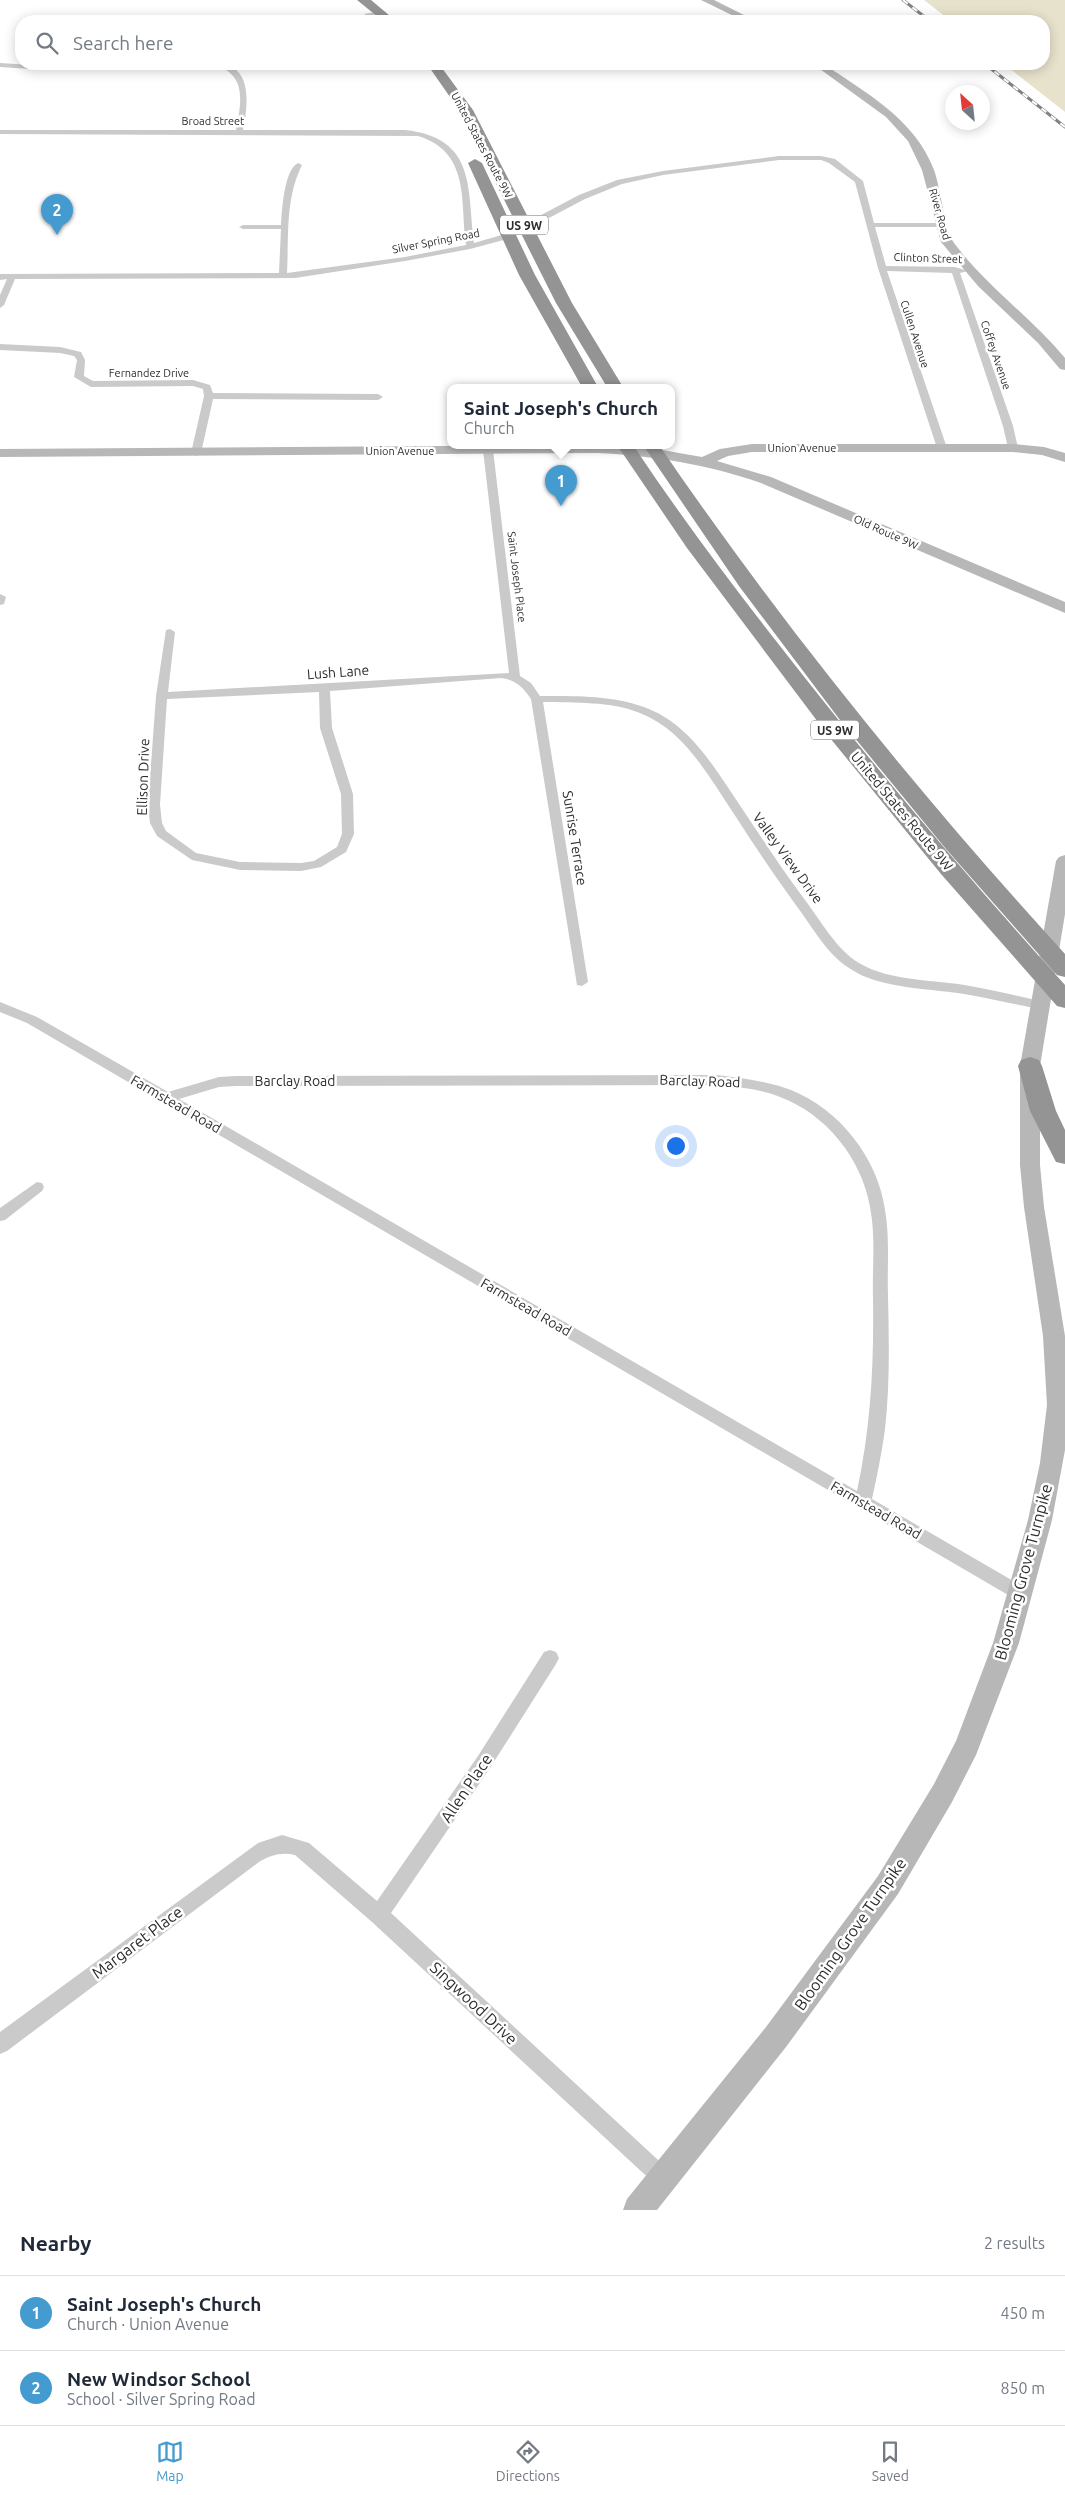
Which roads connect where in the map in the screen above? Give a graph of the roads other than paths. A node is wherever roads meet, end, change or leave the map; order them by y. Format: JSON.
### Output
{"nodes":[{"id":1,"x":706,"y":0,"type":"edge"},
{"id":2,"x":358,"y":2,"type":"edge"},
{"id":3,"x":373,"y":15,"type":"edge"},
{"id":4,"x":738,"y":15,"type":"edge"},
{"id":5,"x":0,"y":65,"type":"edge"},
{"id":6,"x":15,"y":66,"type":"edge"},
{"id":7,"x":232,"y":70,"type":"edge"},
{"id":8,"x":423,"y":70,"type":"edge"},
{"id":9,"x":437,"y":70,"type":"edge"},
{"id":10,"x":826,"y":70,"type":"edge"},
{"id":11,"x":0,"y":132,"type":"edge"},
{"id":12,"x":239,"y":132,"type":"junction"},
{"id":13,"x":298,"y":165,"type":"dead end"},
{"id":14,"x":940,"y":224,"type":"junction"},
{"id":15,"x":871,"y":225,"type":"junction"},
{"id":16,"x":243,"y":227,"type":"dead end"},
{"id":17,"x":286,"y":228,"type":"junction"},
{"id":18,"x":526,"y":228,"type":"junction"},
{"id":19,"x":508,"y":236,"type":"junction"},
{"id":20,"x":470,"y":247,"type":"junction"},
{"id":21,"x":882,"y":268,"type":"junction"},
{"id":22,"x":955,"y":270,"type":"junction"},
{"id":23,"x":973,"y":271,"type":"junction"},
{"id":24,"x":283,"y":275,"type":"junction"},
{"id":25,"x":0,"y":277,"type":"edge"},
{"id":26,"x":12,"y":277,"type":"junction"},
{"id":27,"x":0,"y":305,"type":"edge"},
{"id":28,"x":0,"y":347,"type":"edge"},
{"id":29,"x":1065,"y":366,"type":"edge"},
{"id":30,"x":588,"y":384,"type":"edge"},
{"id":31,"x":613,"y":384,"type":"edge"},
{"id":32,"x":209,"y":396,"type":"junction"},
{"id":33,"x":378,"y":397,"type":"dead end"},
{"id":34,"x":942,"y":448,"type":"junction"},
{"id":35,"x":1013,"y":448,"type":"junction"},
{"id":36,"x":558,"y":449,"type":"edge"},
{"id":37,"x":628,"y":449,"type":"edge"},
{"id":38,"x":654,"y":449,"type":"edge"},
{"id":39,"x":488,"y":450,"type":"junction"},
{"id":40,"x":196,"y":453,"type":"junction"},
{"id":41,"x":0,"y":454,"type":"edge"},
{"id":42,"x":1065,"y":458,"type":"edge"},
{"id":43,"x":705,"y":461,"type":"junction"},
{"id":44,"x":1065,"y":608,"type":"edge"},
{"id":45,"x":170,"y":632,"type":"dead end"},
{"id":46,"x":515,"y":677,"type":"junction"},
{"id":47,"x":324,"y":688,"type":"junction"},
{"id":48,"x":162,"y":696,"type":"junction"},
{"id":49,"x":537,"y":699,"type":"junction"},
{"id":50,"x":845,"y":728,"type":"junction"},
{"id":51,"x":1065,"y":861,"type":"edge"},
{"id":52,"x":1065,"y":969,"type":"edge"},
{"id":53,"x":582,"y":982,"type":"dead end"},
{"id":54,"x":1065,"y":1000,"type":"edge"},
{"id":55,"x":1040,"y":1005,"type":"junction"},
{"id":56,"x":0,"y":1008,"type":"edge"},
{"id":57,"x":1030,"y":1066,"type":"junction"},
{"id":58,"x":165,"y":1098,"type":"junction"},
{"id":59,"x":1065,"y":1155,"type":"edge"},
{"id":60,"x":37,"y":1187,"type":"dead end"},
{"id":61,"x":0,"y":1216,"type":"edge"},
{"id":62,"x":863,"y":1503,"type":"junction"},
{"id":63,"x":1021,"y":1594,"type":"junction"},
{"id":64,"x":550,"y":1658,"type":"dead end"},
{"id":65,"x":276,"y":1844,"type":"joint"},
{"id":66,"x":379,"y":1915,"type":"junction"},
{"id":67,"x":0,"y":2044,"type":"edge"},
{"id":68,"x":663,"y":2178,"type":"junction"},
{"id":69,"x":638,"y":2210,"type":"edge"}],
"edges":[{"from":1,"to":4,"type":"street"},
{"from":2,"to":3,"type":"highway"},
{"from":5,"to":6,"type":"street"},
{"from":7,"to":12,"type":"street"},
{"from":8,"to":19,"type":"highway","name":"United States Route 9W","number":"US 9W"},
{"from":9,"to":18,"type":"highway","name":"United States Route 9W","number":"US 9W"},
{"from":10,"to":14,"type":"street","name":"River Road"},
{"from":11,"to":12,"type":"street","name":"Broad Street"},
{"from":12,"to":20,"type":"street","name":"Broad Street"},
{"from":13,"to":17,"type":"street"},
{"from":14,"to":15,"type":"street"},
{"from":14,"to":23,"type":"street","name":"River Road"},
{"from":15,"to":18,"type":"street","name":"Silver Spring Road"},
{"from":15,"to":21,"type":"street","name":"Cullen Avenue"},
{"from":16,"to":17,"type":"street"},
{"from":17,"to":24,"type":"street"},
{"from":18,"to":19,"type":"street","name":"Silver Spring Road"},
{"from":18,"to":31,"type":"highway","name":"United States Route 9W","number":"US 9W"},
{"from":19,"to":20,"type":"street","name":"Silver Spring Road"},
{"from":19,"to":30,"type":"highway","name":"United States Route 9W","number":"US 9W"},
{"from":20,"to":24,"type":"street","name":"Silver Spring Road"},
{"from":21,"to":22,"type":"street","name":"Clinton Street"},
{"from":21,"to":34,"type":"street","name":"Cullen Avenue"},
{"from":22,"to":23,"type":"street","name":"Clinton Street"},
{"from":22,"to":35,"type":"street","name":"Coffey Avenue"},
{"from":23,"to":29,"type":"street","name":"River Road"},
{"from":24,"to":26,"type":"street","name":"Silver Spring Road"},
{"from":25,"to":26,"type":"street","name":"Silver Spring Road"},
{"from":26,"to":27,"type":"street"},
{"from":28,"to":32,"type":"street","name":"Fernandez Drive"},
{"from":32,"to":33,"type":"street"},
{"from":32,"to":40,"type":"street"},
{"from":34,"to":35,"type":"street","name":"Union Avenue"},
{"from":34,"to":43,"type":"street","name":"Union Avenue"},
{"from":35,"to":42,"type":"street","name":"Union Avenue"},
{"from":36,"to":39,"type":"street","name":"Union Avenue"},
{"from":37,"to":50,"type":"highway","name":"United States Route 9W","number":"US 9W"},
{"from":38,"to":43,"type":"street","name":"Union Avenue"},
{"from":38,"to":50,"type":"highway","name":"United States Route 9W","number":"US 9W"},
{"from":39,"to":40,"type":"street","name":"Union Avenue"},
{"from":39,"to":46,"type":"street","name":"Saint Joseph Place"},
{"from":40,"to":41,"type":"street","name":"Union Avenue"},
{"from":43,"to":44,"type":"street","name":"Old Route 9W"},
{"from":45,"to":48,"type":"street","name":"Ellison Drive"},
{"from":46,"to":47,"type":"street","name":"Lush Lane"},
{"from":46,"to":49,"type":"street"},
{"from":47,"to":48,"type":"street","name":"Lush Lane"},
{"from":47,"to":48,"type":"street","name":"Ellison Drive"},
{"from":49,"to":53,"type":"street","name":"Sunrise Terrace"},
{"from":49,"to":55,"type":"street","name":"Valley View Drive"},
{"from":50,"to":52,"type":"highway","name":"United States Route 9W","number":"US 9W"},
{"from":50,"to":54,"type":"highway","name":"United States Route 9W","number":"US 9W"},
{"from":51,"to":55,"type":"street"},
{"from":55,"to":57,"type":"street","name":"Blooming Grove Turnpike"},
{"from":56,"to":58,"type":"street","name":"Farmstead Road"},
{"from":57,"to":59,"type":"highway"},
{"from":57,"to":63,"type":"street","name":"Blooming Grove Turnpike"},
{"from":58,"to":62,"type":"street","name":"Farmstead Road"},
{"from":58,"to":62,"type":"street","name":"Barclay Road"},
{"from":60,"to":61,"type":"street"},
{"from":62,"to":63,"type":"street","name":"Farmstead Road"},
{"from":63,"to":68,"type":"street","name":"Blooming Grove Turnpike"},
{"from":64,"to":66,"type":"street","name":"Allen Place"},
{"from":65,"to":66,"type":"street","name":"Singwood Drive"},
{"from":65,"to":67,"type":"street","name":"Margaret Place"},
{"from":66,"to":68,"type":"street","name":"Singwood Drive"},
{"from":68,"to":69,"type":"street","name":"Blooming Grove Turnpike"}]}
